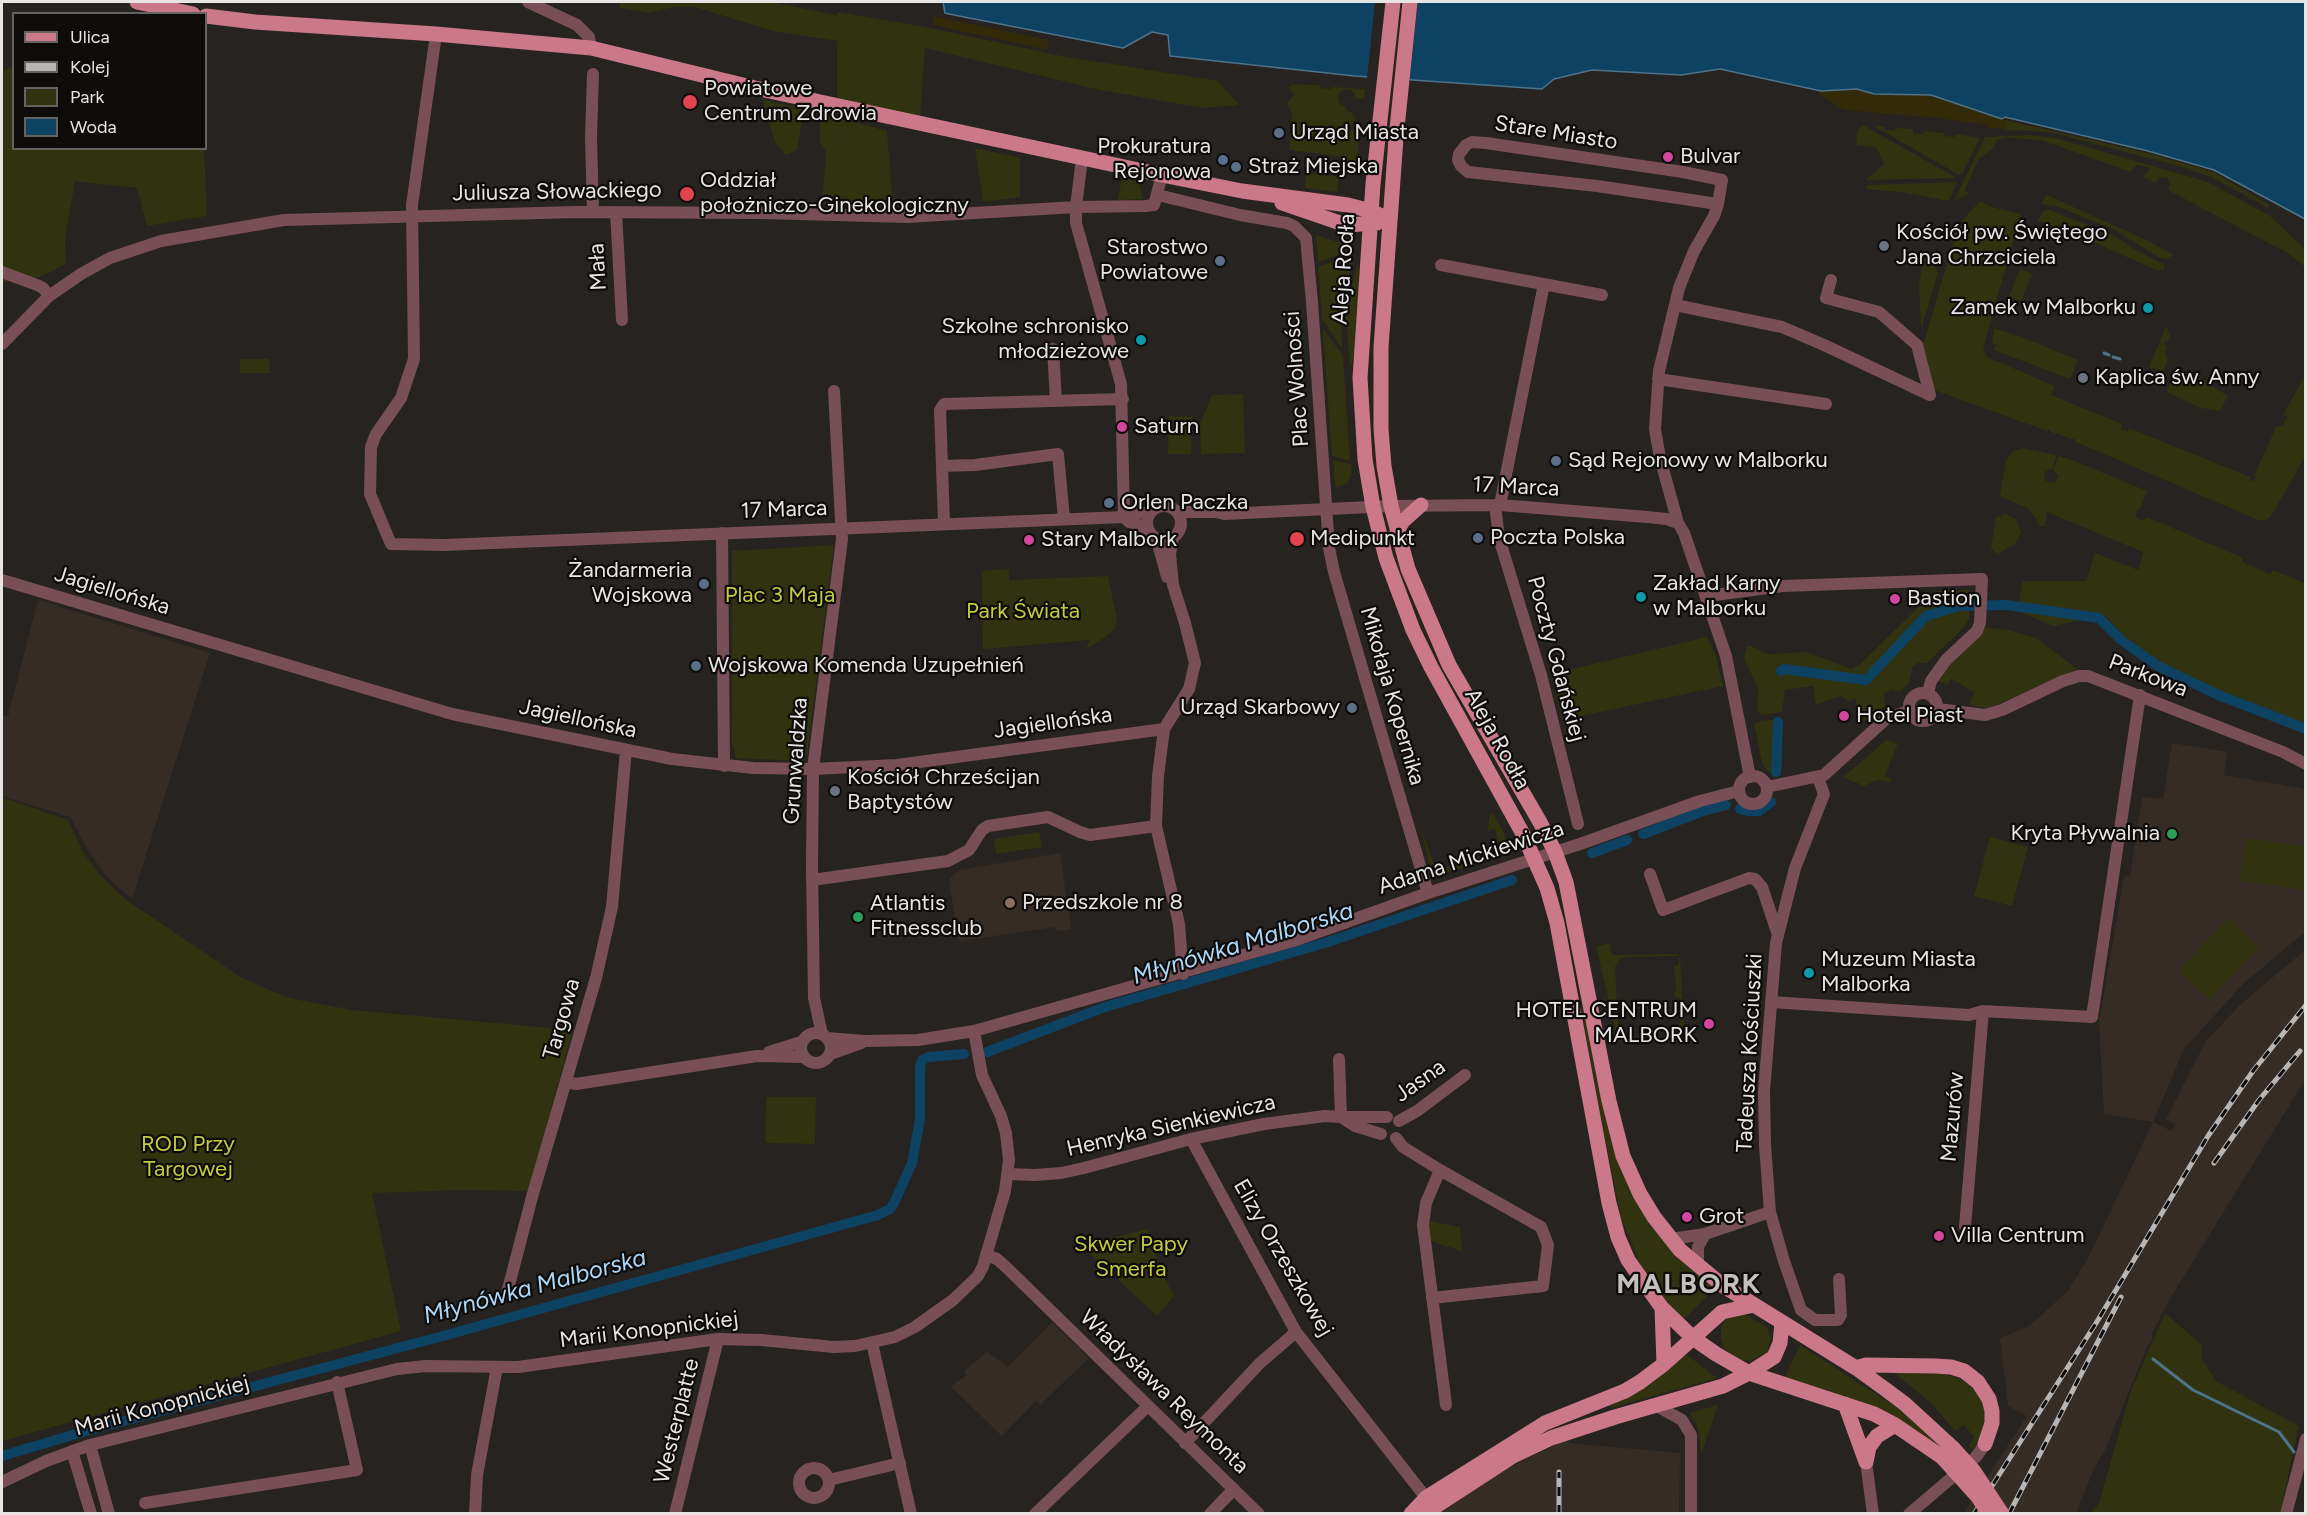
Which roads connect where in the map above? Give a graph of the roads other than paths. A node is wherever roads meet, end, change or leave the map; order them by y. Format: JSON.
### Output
{"nodes":[{"id":1,"x":137,"y":2,"type":"edge"},
{"id":2,"x":528,"y":2,"type":"edge"},
{"id":3,"x":1393,"y":2,"type":"edge"},
{"id":4,"x":1410,"y":2,"type":"edge"},
{"id":5,"x":184,"y":12,"type":"edge"},
{"id":6,"x":207,"y":16,"type":"edge"},
{"id":7,"x":436,"y":34,"type":"junction"},
{"id":8,"x":591,"y":48,"type":"junction"},
{"id":9,"x":593,"y":74,"type":"dead end"},
{"id":10,"x":1082,"y":158,"type":"junction"},
{"id":11,"x":1162,"y":175,"type":"junction"},
{"id":12,"x":1158,"y":195,"type":"junction"},
{"id":13,"x":1718,"y":204,"type":"junction"},
{"id":14,"x":1076,"y":207,"type":"junction"},
{"id":15,"x":593,"y":212,"type":"junction"},
{"id":16,"x":616,"y":212,"type":"junction"},
{"id":17,"x":412,"y":215,"type":"junction"},
{"id":18,"x":1370,"y":217,"type":"junction"},
{"id":19,"x":1389,"y":220,"type":"junction"},
{"id":20,"x":1441,"y":265,"type":"dead end"},
{"id":21,"x":2,"y":272,"type":"edge"},
{"id":22,"x":1831,"y":280,"type":"dead end"},
{"id":23,"x":1544,"y":284,"type":"junction"},
{"id":24,"x":1602,"y":295,"type":"dead end"},
{"id":25,"x":50,"y":296,"type":"junction"},
{"id":26,"x":1675,"y":304,"type":"junction"},
{"id":27,"x":622,"y":320,"type":"dead end"},
{"id":28,"x":2,"y":344,"type":"edge"},
{"id":29,"x":1053,"y":349,"type":"dead end"},
{"id":30,"x":1658,"y":379,"type":"junction"},
{"id":31,"x":834,"y":391,"type":"dead end"},
{"id":32,"x":1123,"y":399,"type":"junction"},
{"id":33,"x":1056,"y":401,"type":"junction"},
{"id":34,"x":1826,"y":404,"type":"dead end"},
{"id":35,"x":942,"y":466,"type":"junction"},
{"id":36,"x":1421,"y":505,"type":"junction"},
{"id":37,"x":1498,"y":505,"type":"junction"},
{"id":38,"x":1391,"y":506,"type":"junction"},
{"id":39,"x":1373,"y":507,"type":"junction"},
{"id":40,"x":1351,"y":508,"type":"junction"},
{"id":41,"x":1325,"y":510,"type":"junction"},
{"id":42,"x":1152,"y":511,"type":"junction"},
{"id":43,"x":1177,"y":512,"type":"junction"},
{"id":44,"x":1224,"y":514,"type":"junction"},
{"id":45,"x":1124,"y":517,"type":"junction"},
{"id":46,"x":1064,"y":519,"type":"junction"},
{"id":47,"x":1377,"y":523,"type":"junction"},
{"id":48,"x":944,"y":524,"type":"junction"},
{"id":49,"x":1678,"y":524,"type":"junction"},
{"id":50,"x":1181,"y":527,"type":"junction"},
{"id":51,"x":841,"y":529,"type":"junction"},
{"id":52,"x":1397,"y":531,"type":"junction"},
{"id":53,"x":722,"y":533,"type":"junction"},
{"id":54,"x":1151,"y":534,"type":"junction"},
{"id":55,"x":1173,"y":538,"type":"junction"},
{"id":56,"x":2,"y":580,"type":"edge"},
{"id":57,"x":1173,"y":585,"type":"junction"},
{"id":58,"x":1707,"y":596,"type":"junction"},
{"id":59,"x":1928,"y":693,"type":"junction"},
{"id":60,"x":2140,"y":695,"type":"junction"},
{"id":61,"x":1938,"y":709,"type":"junction"},
{"id":62,"x":1910,"y":710,"type":"junction"},
{"id":63,"x":1164,"y":729,"type":"junction"},
{"id":64,"x":626,"y":750,"type":"junction"},
{"id":65,"x":2306,"y":764,"type":"edge"},
{"id":66,"x":724,"y":766,"type":"junction"},
{"id":67,"x":813,"y":769,"type":"junction"},
{"id":68,"x":1750,"y":777,"type":"junction"},
{"id":69,"x":1818,"y":778,"type":"junction"},
{"id":70,"x":1767,"y":788,"type":"junction"},
{"id":71,"x":1739,"y":791,"type":"junction"},
{"id":72,"x":1578,"y":824,"type":"dead end"},
{"id":73,"x":1156,"y":826,"type":"junction"},
{"id":74,"x":1555,"y":852,"type":"junction"},
{"id":75,"x":1535,"y":858,"type":"junction"},
{"id":76,"x":1650,"y":874,"type":"dead end"},
{"id":77,"x":812,"y":880,"type":"junction"},
{"id":78,"x":1428,"y":893,"type":"junction"},
{"id":79,"x":1778,"y":932,"type":"junction"},
{"id":80,"x":1183,"y":974,"type":"junction"},
{"id":81,"x":814,"y":998,"type":"junction"},
{"id":82,"x":1770,"y":1002,"type":"junction"},
{"id":83,"x":1983,"y":1011,"type":"junction"},
{"id":84,"x":974,"y":1031,"type":"junction"},
{"id":85,"x":825,"y":1036,"type":"junction"},
{"id":86,"x":804,"y":1039,"type":"junction"},
{"id":87,"x":865,"y":1041,"type":"junction"},
{"id":88,"x":830,"y":1054,"type":"junction"},
{"id":89,"x":757,"y":1056,"type":"junction"},
{"id":90,"x":803,"y":1057,"type":"junction"},
{"id":91,"x":1339,"y":1059,"type":"dead end"},
{"id":92,"x":1465,"y":1075,"type":"dead end"},
{"id":93,"x":566,"y":1082,"type":"junction"},
{"id":94,"x":1341,"y":1117,"type":"junction"},
{"id":95,"x":1387,"y":1117,"type":"junction"},
{"id":96,"x":1399,"y":1121,"type":"junction"},
{"id":97,"x":1380,"y":1134,"type":"junction"},
{"id":98,"x":1396,"y":1138,"type":"junction"},
{"id":99,"x":1191,"y":1139,"type":"junction"},
{"id":100,"x":1440,"y":1170,"type":"junction"},
{"id":101,"x":1009,"y":1174,"type":"junction"},
{"id":102,"x":1770,"y":1212,"type":"junction"},
{"id":103,"x":1965,"y":1227,"type":"dead end"},
{"id":104,"x":1705,"y":1234,"type":"junction"},
{"id":105,"x":1671,"y":1239,"type":"junction"},
{"id":106,"x":986,"y":1254,"type":"junction"},
{"id":107,"x":1698,"y":1265,"type":"junction"},
{"id":108,"x":1839,"y":1279,"type":"dead end"},
{"id":109,"x":507,"y":1293,"type":"dead end"},
{"id":110,"x":1432,"y":1299,"type":"junction"},
{"id":111,"x":1754,"y":1305,"type":"junction"},
{"id":112,"x":1662,"y":1308,"type":"junction"},
{"id":113,"x":1782,"y":1323,"type":"junction"},
{"id":114,"x":1296,"y":1332,"type":"junction"},
{"id":115,"x":1693,"y":1338,"type":"junction"},
{"id":116,"x":718,"y":1339,"type":"junction"},
{"id":117,"x":872,"y":1343,"type":"junction"},
{"id":118,"x":1664,"y":1364,"type":"junction"},
{"id":119,"x":498,"y":1367,"type":"junction"},
{"id":120,"x":1856,"y":1368,"type":"junction"},
{"id":121,"x":1749,"y":1373,"type":"junction"},
{"id":122,"x":337,"y":1382,"type":"junction"},
{"id":123,"x":1845,"y":1404,"type":"junction"},
{"id":124,"x":1446,"y":1405,"type":"dead end"},
{"id":125,"x":1655,"y":1405,"type":"junction"},
{"id":126,"x":1148,"y":1406,"type":"junction"},
{"id":127,"x":1895,"y":1425,"type":"junction"},
{"id":128,"x":2306,"y":1440,"type":"edge"},
{"id":129,"x":1185,"y":1443,"type":"junction"},
{"id":130,"x":1985,"y":1444,"type":"joint"},
{"id":131,"x":90,"y":1446,"type":"junction"},
{"id":132,"x":72,"y":1451,"type":"junction"},
{"id":133,"x":1947,"y":1453,"type":"junction"},
{"id":134,"x":1866,"y":1462,"type":"junction"},
{"id":135,"x":900,"y":1463,"type":"junction"},
{"id":136,"x":829,"y":1479,"type":"dead end"},
{"id":137,"x":2,"y":1482,"type":"edge"},
{"id":138,"x":1234,"y":1489,"type":"junction"},
{"id":139,"x":145,"y":1503,"type":"dead end"},
{"id":140,"x":1428,"y":1506,"type":"edge"},
{"id":141,"x":91,"y":1514,"type":"edge"},
{"id":142,"x":109,"y":1514,"type":"edge"},
{"id":143,"x":475,"y":1514,"type":"edge"},
{"id":144,"x":675,"y":1514,"type":"edge"},
{"id":145,"x":911,"y":1514,"type":"edge"},
{"id":146,"x":1035,"y":1514,"type":"edge"},
{"id":147,"x":1210,"y":1514,"type":"edge"},
{"id":148,"x":1259,"y":1514,"type":"edge"},
{"id":149,"x":1411,"y":1514,"type":"edge"},
{"id":150,"x":1691,"y":1514,"type":"edge"},
{"id":151,"x":1873,"y":1514,"type":"edge"},
{"id":152,"x":1909,"y":1514,"type":"edge"},
{"id":153,"x":1989,"y":1514,"type":"edge"},
{"id":154,"x":2002,"y":1514,"type":"edge"},
{"id":155,"x":2286,"y":1514,"type":"edge"}],
"edges":[{"from":1,"to":5,"type":"main road"},
{"from":2,"to":8,"type":"street"},
{"from":3,"to":18,"type":"main road","name":"Aleja Rodła"},
{"from":4,"to":19,"type":"main road","name":"Aleja Rodła"},
{"from":6,"to":7,"type":"main road"},
{"from":7,"to":8,"type":"main road"},
{"from":7,"to":17,"type":"street"},
{"from":8,"to":10,"type":"main road"},
{"from":9,"to":15,"type":"street"},
{"from":10,"to":11,"type":"main road"},
{"from":10,"to":14,"type":"street"},
{"from":11,"to":12,"type":"street"},
{"from":11,"to":18,"type":"main road"},
{"from":12,"to":14,"type":"street","name":"Juliusza Słowackiego"},
{"from":12,"to":41,"type":"street","name":"Plac Wolności"},
{"from":13,"to":13,"type":"street","name":"Stare Miasto"},
{"from":13,"to":26,"type":"street","name":"Stare Miasto"},
{"from":14,"to":16,"type":"street","name":"Juliusza Słowackiego"},
{"from":14,"to":32,"type":"street"},
{"from":15,"to":16,"type":"street","name":"Juliusza Słowackiego"},
{"from":15,"to":17,"type":"street","name":"Juliusza Słowackiego"},
{"from":16,"to":27,"type":"street","name":"Mała"},
{"from":17,"to":25,"type":"street","name":"Juliusza Słowackiego"},
{"from":17,"to":53,"type":"street","name":"17 Marca"},
{"from":18,"to":19,"type":"main road"},
{"from":18,"to":39,"type":"main road","name":"Aleja Rodła"},
{"from":19,"to":38,"type":"main road","name":"Aleja Rodła"},
{"from":20,"to":23,"type":"street"},
{"from":21,"to":25,"type":"street"},
{"from":22,"to":26,"type":"street"},
{"from":23,"to":24,"type":"street"},
{"from":23,"to":37,"type":"street","name":"Poczty Gdańskiej"},
{"from":25,"to":28,"type":"street","name":"Juliusza Słowackiego"},
{"from":26,"to":30,"type":"street","name":"Stare Miasto"},
{"from":29,"to":33,"type":"street"},
{"from":30,"to":34,"type":"street"},
{"from":30,"to":49,"type":"street","name":"Stare Miasto"},
{"from":31,"to":51,"type":"street","name":"Grunwaldzka"},
{"from":32,"to":33,"type":"street"},
{"from":32,"to":45,"type":"street"},
{"from":33,"to":35,"type":"street"},
{"from":35,"to":46,"type":"street"},
{"from":35,"to":48,"type":"street"},
{"from":36,"to":37,"type":"street","name":"17 Marca"},
{"from":36,"to":38,"type":"street","name":"17 Marca"},
{"from":36,"to":52,"type":"main road"},
{"from":37,"to":49,"type":"street","name":"17 Marca"},
{"from":37,"to":72,"type":"street","name":"Poczty Gdańskiej"},
{"from":38,"to":39,"type":"street","name":"17 Marca"},
{"from":38,"to":52,"type":"main road","name":"Aleja Rodła"},
{"from":39,"to":40,"type":"street","name":"17 Marca"},
{"from":39,"to":47,"type":"main road","name":"Aleja Rodła"},
{"from":40,"to":41,"type":"street","name":"17 Marca"},
{"from":40,"to":47,"type":"street"},
{"from":41,"to":44,"type":"street","name":"17 Marca"},
{"from":41,"to":78,"type":"street","name":"Mikołaja Kopernika"},
{"from":42,"to":43,"type":"street"},
{"from":42,"to":45,"type":"street","name":"17 Marca"},
{"from":42,"to":54,"type":"street"},
{"from":43,"to":44,"type":"street","name":"17 Marca"},
{"from":43,"to":50,"type":"street"},
{"from":44,"to":50,"type":"street","name":"17 Marca"},
{"from":45,"to":46,"type":"street","name":"17 Marca"},
{"from":45,"to":54,"type":"street"},
{"from":46,"to":48,"type":"street","name":"17 Marca"},
{"from":47,"to":75,"type":"main road","name":"Aleja Rodła"},
{"from":48,"to":51,"type":"street","name":"17 Marca"},
{"from":49,"to":58,"type":"street","name":"Stare Miasto"},
{"from":50,"to":55,"type":"street"},
{"from":51,"to":53,"type":"street","name":"17 Marca"},
{"from":51,"to":67,"type":"street","name":"Grunwaldzka"},
{"from":52,"to":74,"type":"main road","name":"Aleja Rodła"},
{"from":53,"to":66,"type":"street"},
{"from":54,"to":55,"type":"street"},
{"from":54,"to":57,"type":"street"},
{"from":55,"to":57,"type":"street"},
{"from":56,"to":64,"type":"street","name":"Jagiellońska"},
{"from":57,"to":63,"type":"street"},
{"from":58,"to":59,"type":"street"},
{"from":58,"to":68,"type":"street","name":"Stare Miasto"},
{"from":59,"to":61,"type":"street"},
{"from":59,"to":62,"type":"street"},
{"from":60,"to":61,"type":"street","name":"Parkowa"},
{"from":60,"to":65,"type":"street","name":"Parkowa"},
{"from":60,"to":83,"type":"street"},
{"from":61,"to":62,"type":"street"},
{"from":62,"to":69,"type":"street"},
{"from":63,"to":67,"type":"street","name":"Jagiellońska"},
{"from":63,"to":73,"type":"street"},
{"from":64,"to":66,"type":"street","name":"Jagiellońska"},
{"from":64,"to":93,"type":"street","name":"Targowa"},
{"from":66,"to":67,"type":"street","name":"Jagiellońska"},
{"from":67,"to":77,"type":"street","name":"Grunwaldzka"},
{"from":68,"to":70,"type":"street"},
{"from":68,"to":71,"type":"street"},
{"from":69,"to":70,"type":"street"},
{"from":69,"to":79,"type":"street","name":"Tadeusza Kościuszki"},
{"from":70,"to":71,"type":"street"},
{"from":71,"to":74,"type":"street","name":"Adama Mickiewicza"},
{"from":73,"to":77,"type":"street"},
{"from":73,"to":80,"type":"street"},
{"from":74,"to":75,"type":"street","name":"Adama Mickiewicza"},
{"from":74,"to":105,"type":"main road","name":"Aleja Rodła"},
{"from":75,"to":78,"type":"street","name":"Adama Mickiewicza"},
{"from":75,"to":112,"type":"main road","name":"Aleja Rodła"},
{"from":76,"to":79,"type":"street","name":"Tadeusza Kościuszki"},
{"from":77,"to":81,"type":"street","name":"Grunwaldzka"},
{"from":78,"to":80,"type":"street","name":"Adama Mickiewicza"},
{"from":79,"to":82,"type":"street","name":"Tadeusza Kościuszki"},
{"from":80,"to":84,"type":"street","name":"Adama Mickiewicza"},
{"from":81,"to":85,"type":"street","name":"Grunwaldzka"},
{"from":81,"to":86,"type":"street","name":"Grunwaldzka"},
{"from":82,"to":83,"type":"street"},
{"from":82,"to":102,"type":"street","name":"Tadeusza Kościuszki"},
{"from":83,"to":103,"type":"street","name":"Mazurów"},
{"from":84,"to":87,"type":"street","name":"Adama Mickiewicza"},
{"from":84,"to":101,"type":"street","name":"Marii Konopnickiej"},
{"from":85,"to":86,"type":"street"},
{"from":85,"to":87,"type":"street","name":"Adama Mickiewicza"},
{"from":85,"to":88,"type":"street"},
{"from":86,"to":89,"type":"street"},
{"from":86,"to":90,"type":"street"},
{"from":87,"to":88,"type":"street","name":"Adama Mickiewicza"},
{"from":88,"to":90,"type":"street"},
{"from":89,"to":90,"type":"street"},
{"from":89,"to":93,"type":"street"},
{"from":91,"to":94,"type":"street"},
{"from":92,"to":96,"type":"street","name":"Jasna"},
{"from":93,"to":109,"type":"street","name":"Targowa"},
{"from":94,"to":95,"type":"street","name":"Henryka Sienkiewicza"},
{"from":94,"to":97,"type":"street","name":"Henryka Sienkiewicza"},
{"from":94,"to":99,"type":"street","name":"Henryka Sienkiewicza"},
{"from":95,"to":96,"type":"street"},
{"from":95,"to":97,"type":"street"},
{"from":96,"to":98,"type":"street"},
{"from":97,"to":98,"type":"street"},
{"from":98,"to":100,"type":"street"},
{"from":99,"to":101,"type":"street","name":"Henryka Sienkiewicza"},
{"from":99,"to":114,"type":"street","name":"Elizy Orzeszkowej"},
{"from":100,"to":110,"type":"street"},
{"from":100,"to":110,"type":"street"},
{"from":101,"to":106,"type":"street","name":"Marii Konopnickiej"},
{"from":102,"to":104,"type":"street"},
{"from":102,"to":108,"type":"street","name":"Tadeusza Kościuszki"},
{"from":104,"to":105,"type":"street"},
{"from":104,"to":107,"type":"street"},
{"from":105,"to":107,"type":"main road","name":"Aleja Rodła"},
{"from":106,"to":117,"type":"street","name":"Marii Konopnickiej"},
{"from":106,"to":126,"type":"street","name":"Władysława Reymonta"},
{"from":107,"to":111,"type":"main road","name":"Aleja Rodła"},
{"from":110,"to":124,"type":"street"},
{"from":111,"to":113,"type":"main road","name":"Aleja Rodła"},
{"from":111,"to":115,"type":"main road"},
{"from":112,"to":115,"type":"main road","name":"Aleja Rodła"},
{"from":112,"to":118,"type":"main road"},
{"from":113,"to":120,"type":"main road","name":"Aleja Rodła"},
{"from":113,"to":121,"type":"main road"},
{"from":114,"to":129,"type":"street"},
{"from":114,"to":140,"type":"street","name":"Elizy Orzeszkowej"},
{"from":115,"to":118,"type":"main road"},
{"from":115,"to":121,"type":"main road","name":"Aleja Rodła"},
{"from":116,"to":117,"type":"street","name":"Marii Konopnickiej"},
{"from":116,"to":119,"type":"street","name":"Marii Konopnickiej"},
{"from":116,"to":144,"type":"street","name":"Westerplatte"},
{"from":117,"to":135,"type":"street"},
{"from":118,"to":140,"type":"main road"},
{"from":119,"to":122,"type":"street","name":"Marii Konopnickiej"},
{"from":119,"to":143,"type":"street"},
{"from":120,"to":130,"type":"main road"},
{"from":120,"to":133,"type":"main road","name":"Aleja Rodła"},
{"from":121,"to":123,"type":"main road","name":"Aleja Rodła"},
{"from":121,"to":125,"type":"main road"},
{"from":122,"to":131,"type":"street","name":"Marii Konopnickiej"},
{"from":122,"to":139,"type":"street"},
{"from":123,"to":127,"type":"main road","name":"Aleja Rodła"},
{"from":123,"to":134,"type":"main road"},
{"from":125,"to":140,"type":"main road"},
{"from":125,"to":150,"type":"street"},
{"from":126,"to":129,"type":"street","name":"Władysława Reymonta"},
{"from":126,"to":146,"type":"street"},
{"from":127,"to":133,"type":"main road","name":"Aleja Rodła"},
{"from":127,"to":134,"type":"main road"},
{"from":128,"to":155,"type":"street"},
{"from":129,"to":138,"type":"street","name":"Władysława Reymonta"},
{"from":130,"to":152,"type":"street"},
{"from":131,"to":132,"type":"street","name":"Marii Konopnickiej"},
{"from":131,"to":142,"type":"street"},
{"from":132,"to":137,"type":"street","name":"Marii Konopnickiej"},
{"from":132,"to":141,"type":"street"},
{"from":133,"to":153,"type":"main road","bridge":true},
{"from":133,"to":154,"type":"main road","bridge":true},
{"from":134,"to":151,"type":"street"},
{"from":135,"to":136,"type":"street"},
{"from":135,"to":145,"type":"street"},
{"from":138,"to":147,"type":"street"},
{"from":138,"to":148,"type":"street","name":"Władysława Reymonta"},
{"from":140,"to":149,"type":"main road"}]}
